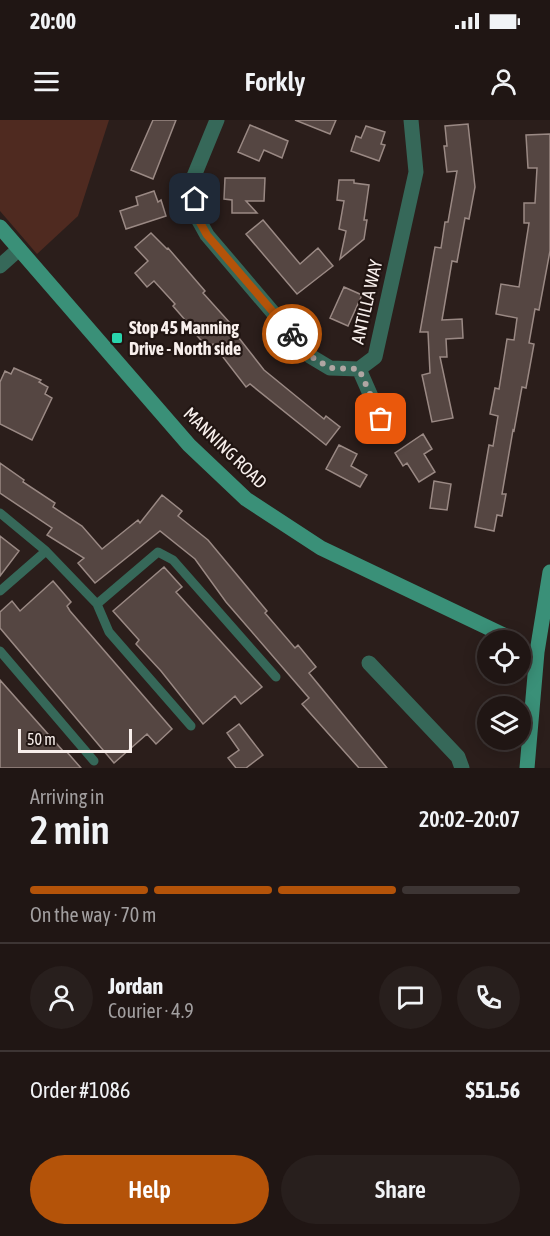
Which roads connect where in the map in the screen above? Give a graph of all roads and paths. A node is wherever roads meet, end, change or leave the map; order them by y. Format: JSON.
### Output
{"nodes":[{"id":1,"x":217,"y":120,"type":"edge"},
{"id":2,"x":411,"y":120,"type":"edge"},
{"id":3,"x":0,"y":227,"type":"edge"},
{"id":4,"x":19,"y":249,"type":"junction"},
{"id":5,"x":0,"y":266,"type":"edge"},
{"id":6,"x":359,"y":369,"type":"junction"},
{"id":7,"x":381,"y":419,"type":"dead end"},
{"id":8,"x":0,"y":513,"type":"edge"},
{"id":9,"x":46,"y":551,"type":"junction"},
{"id":10,"x":550,"y":572,"type":"edge"},
{"id":11,"x":0,"y":591,"type":"edge"},
{"id":12,"x":97,"y":604,"type":"junction"},
{"id":13,"x":493,"y":630,"type":"edge"},
{"id":14,"x":531,"y":649,"type":"edge"},
{"id":15,"x":0,"y":651,"type":"edge"},
{"id":16,"x":537,"y":652,"type":"junction"},
{"id":17,"x":369,"y":663,"type":"dead end"},
{"id":18,"x":276,"y":677,"type":"dead end"},
{"id":19,"x":190,"y":726,"type":"dead end"},
{"id":20,"x":94,"y":762,"type":"dead end"},
{"id":21,"x":462,"y":768,"type":"edge"},
{"id":22,"x":527,"y":768,"type":"edge"}],
"edges":[{"from":1,"to":6,"type":"street","name":"ANTILLA WAY"},
{"from":2,"to":6,"type":"street","name":"ANTILLA WAY"},
{"from":3,"to":4,"type":"street","name":"MANNING ROAD"},
{"from":4,"to":5,"type":"street"},
{"from":4,"to":13,"type":"street","name":"MANNING ROAD"},
{"from":6,"to":7,"type":"street"},
{"from":8,"to":9,"type":"lane"},
{"from":9,"to":11,"type":"lane"},
{"from":9,"to":12,"type":"lane"},
{"from":10,"to":16,"type":"street"},
{"from":12,"to":18,"type":"lane"},
{"from":12,"to":19,"type":"lane"},
{"from":14,"to":16,"type":"street"},
{"from":15,"to":20,"type":"lane"},
{"from":16,"to":22,"type":"street"},
{"from":17,"to":21,"type":"street"}]}
